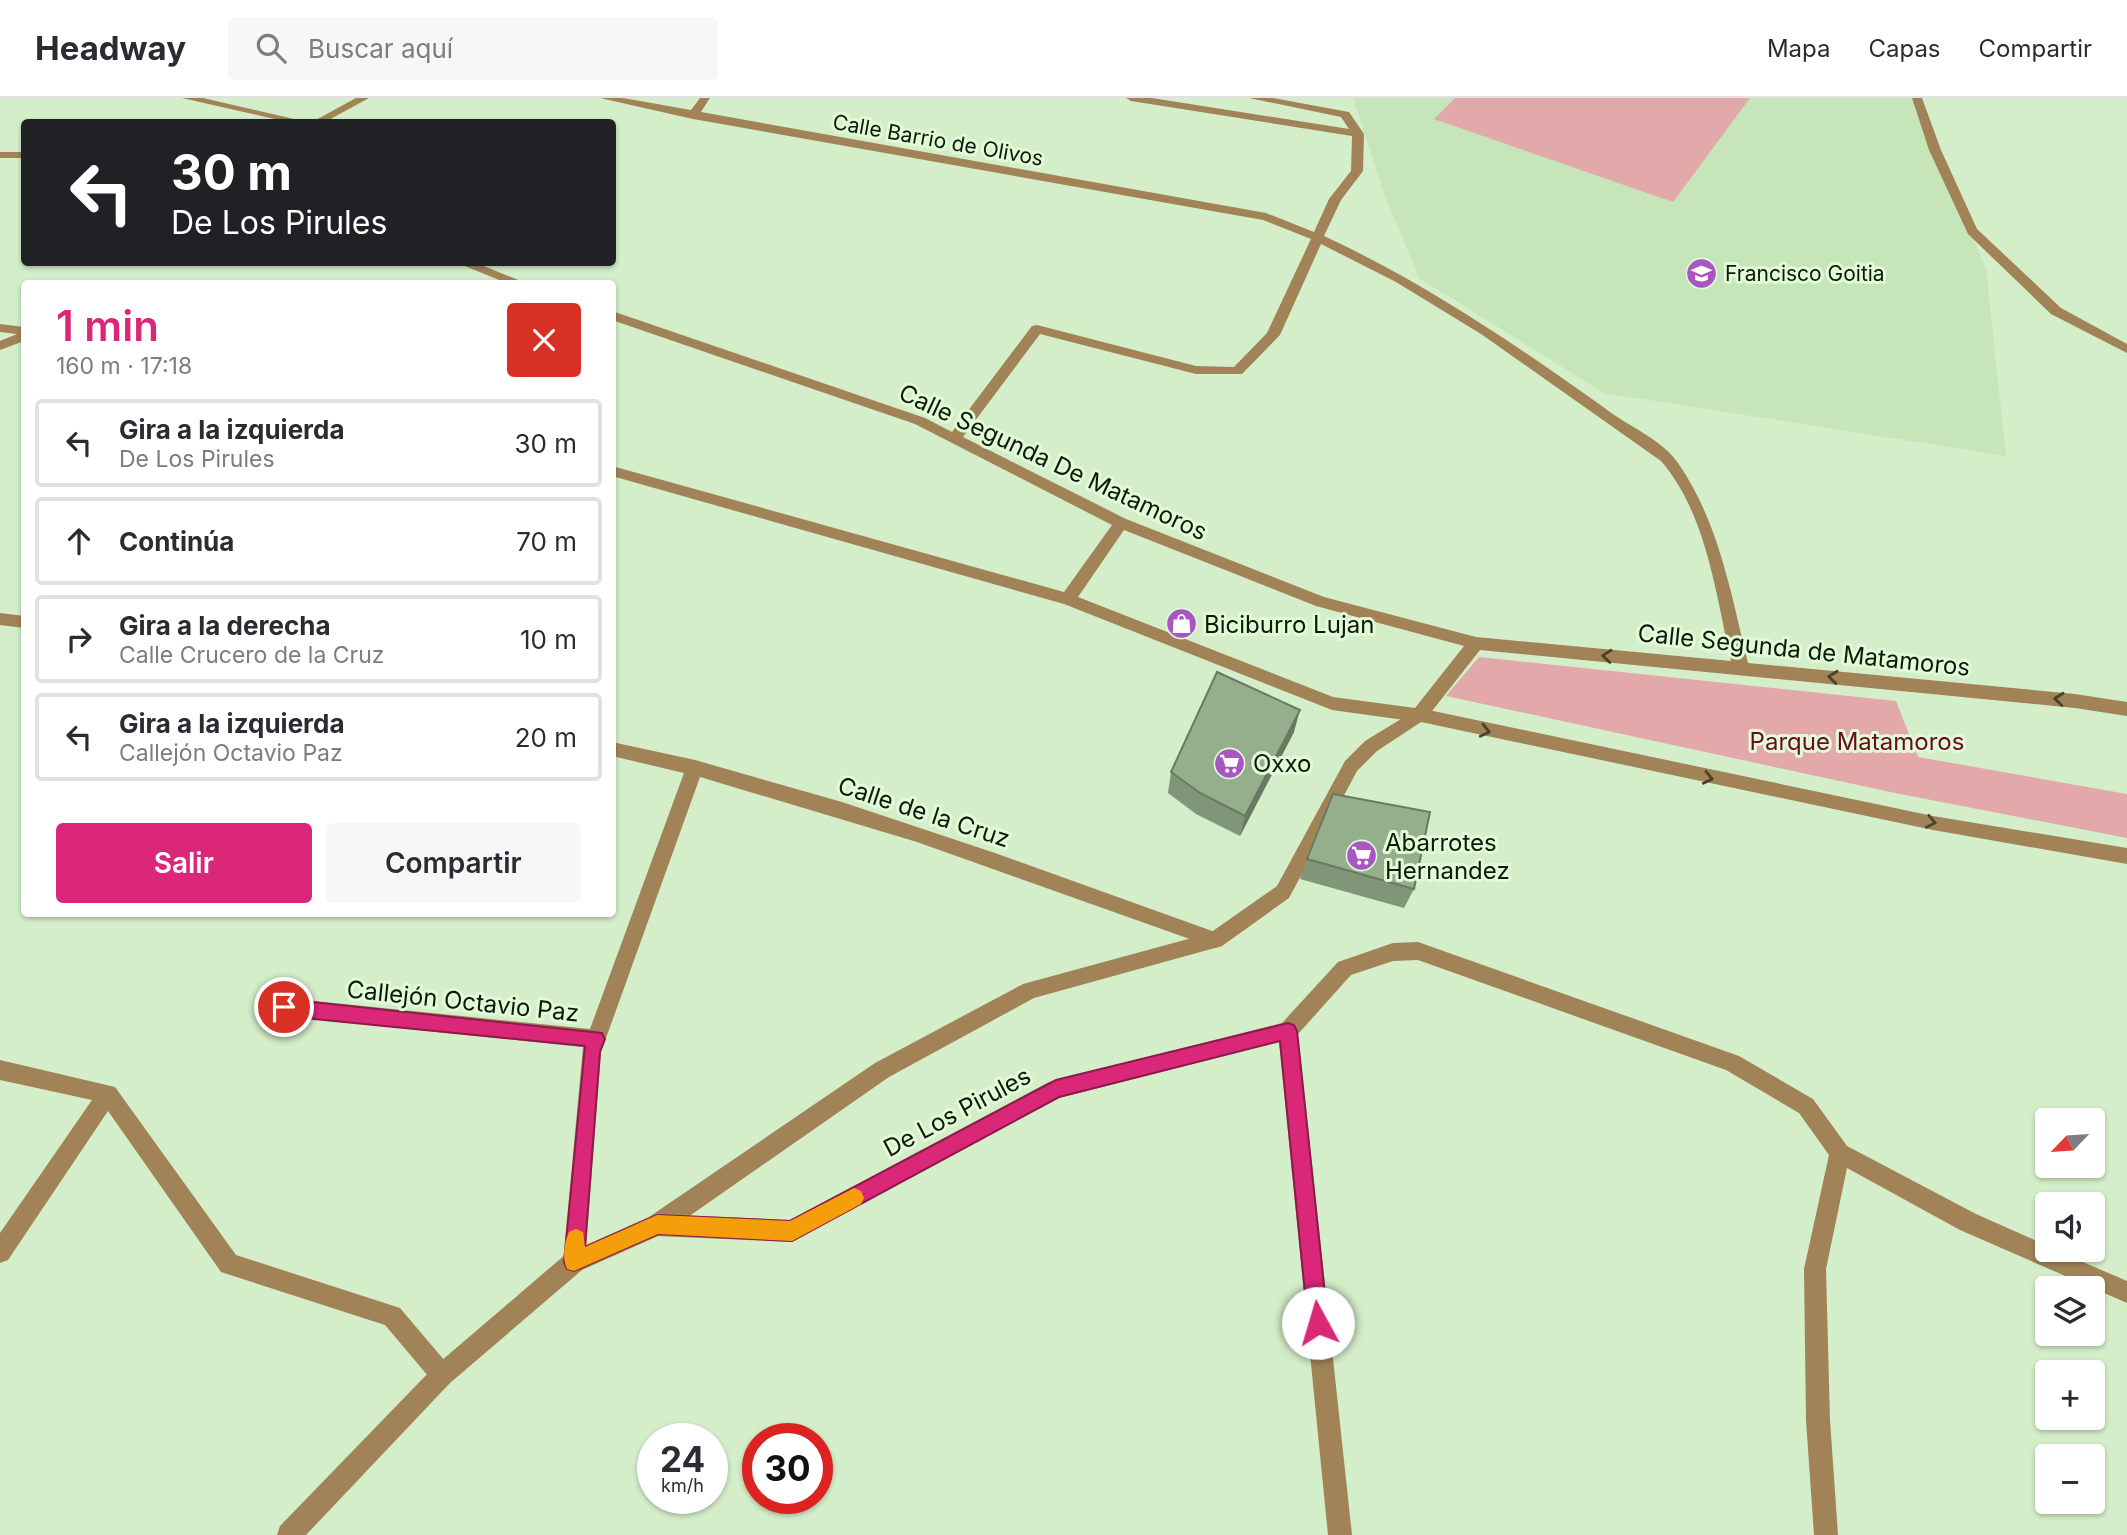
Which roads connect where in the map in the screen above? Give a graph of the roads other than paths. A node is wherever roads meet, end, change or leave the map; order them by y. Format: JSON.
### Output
{"nodes":[{"id":1,"x":187,"y":98,"type":"edge"},
{"id":2,"x":364,"y":98,"type":"edge"},
{"id":3,"x":605,"y":98,"type":"edge"},
{"id":4,"x":705,"y":98,"type":"edge"},
{"id":5,"x":1131,"y":98,"type":"edge"},
{"id":6,"x":1254,"y":98,"type":"edge"},
{"id":7,"x":1917,"y":98,"type":"edge"},
{"id":8,"x":693,"y":116,"type":"junction"},
{"id":9,"x":287,"y":119,"type":"edge"},
{"id":10,"x":324,"y":119,"type":"edge"},
{"id":11,"x":1358,"y":134,"type":"junction"},
{"id":12,"x":0,"y":155,"type":"edge"},
{"id":13,"x":21,"y":155,"type":"edge"},
{"id":14,"x":1316,"y":235,"type":"junction"},
{"id":15,"x":472,"y":266,"type":"edge"},
{"id":16,"x":511,"y":280,"type":"edge"},
{"id":17,"x":616,"y":316,"type":"edge"},
{"id":18,"x":0,"y":328,"type":"edge"},
{"id":19,"x":21,"y":332,"type":"edge"},
{"id":20,"x":21,"y":335,"type":"edge"},
{"id":21,"x":0,"y":346,"type":"edge"},
{"id":22,"x":2127,"y":349,"type":"edge"},
{"id":23,"x":955,"y":438,"type":"junction"},
{"id":24,"x":616,"y":472,"type":"edge"},
{"id":25,"x":1121,"y":523,"type":"junction"},
{"id":26,"x":1068,"y":599,"type":"junction"},
{"id":27,"x":0,"y":619,"type":"edge"},
{"id":28,"x":21,"y":622,"type":"edge"},
{"id":29,"x":1476,"y":643,"type":"junction"},
{"id":30,"x":1741,"y":668,"type":"junction"},
{"id":31,"x":2127,"y":709,"type":"edge"},
{"id":32,"x":1419,"y":715,"type":"junction"},
{"id":33,"x":616,"y":750,"type":"edge"},
{"id":34,"x":695,"y":766,"type":"junction"},
{"id":35,"x":2127,"y":856,"type":"edge"},
{"id":36,"x":1214,"y":940,"type":"junction"},
{"id":37,"x":284,"y":1007,"type":"dead end"},
{"id":38,"x":1288,"y":1031,"type":"junction"},
{"id":39,"x":596,"y":1039,"type":"junction"},
{"id":40,"x":0,"y":1070,"type":"edge"},
{"id":41,"x":108,"y":1094,"type":"junction"},
{"id":42,"x":1840,"y":1153,"type":"junction"},
{"id":43,"x":657,"y":1225,"type":"junction"},
{"id":44,"x":0,"y":1252,"type":"edge"},
{"id":45,"x":574,"y":1262,"type":"junction"},
{"id":46,"x":2127,"y":1292,"type":"edge"},
{"id":47,"x":442,"y":1375,"type":"junction"},
{"id":48,"x":289,"y":1535,"type":"edge"},
{"id":49,"x":1340,"y":1535,"type":"edge"},
{"id":50,"x":1826,"y":1535,"type":"edge"}],
"edges":[{"from":1,"to":9,"type":"street"},
{"from":2,"to":10,"type":"street"},
{"from":3,"to":8,"type":"street","name":"Calle Barrio de Olivos"},
{"from":4,"to":8,"type":"street"},
{"from":5,"to":11,"type":"street"},
{"from":6,"to":11,"type":"street"},
{"from":7,"to":22,"type":"street"},
{"from":8,"to":14,"type":"street","name":"Calle Barrio de Olivos"},
{"from":11,"to":14,"type":"street"},
{"from":12,"to":13,"type":"street"},
{"from":14,"to":23,"type":"street"},
{"from":14,"to":30,"type":"street","name":"Calle Barrio de Olivos"},
{"from":15,"to":16,"type":"street"},
{"from":17,"to":23,"type":"street","name":"Calle Segunda De Matamoros"},
{"from":18,"to":19,"type":"street"},
{"from":20,"to":21,"type":"street"},
{"from":23,"to":25,"type":"street","name":"Calle Segunda De Matamoros"},
{"from":24,"to":26,"type":"street"},
{"from":25,"to":26,"type":"street"},
{"from":25,"to":29,"type":"street","name":"Calle Segunda De Matamoros"},
{"from":26,"to":32,"type":"street"},
{"from":27,"to":28,"type":"street"},
{"from":30,"to":29,"type":"street","name":"Calle Segunda de Matamoros","one_way":true},
{"from":29,"to":32,"type":"street"},
{"from":31,"to":30,"type":"street","name":"Calle Segunda de Matamoros","one_way":true},
{"from":32,"to":35,"type":"street","one_way":true},
{"from":32,"to":36,"type":"street"},
{"from":33,"to":34,"type":"street","name":"Calle de la Cruz"},
{"from":34,"to":36,"type":"street","name":"Calle de la Cruz"},
{"from":34,"to":39,"type":"street"},
{"from":36,"to":43,"type":"street"},
{"from":37,"to":39,"type":"street","name":"Callejón Octavio Paz"},
{"from":38,"to":42,"type":"street"},
{"from":38,"to":43,"type":"street","name":"De Los Pirules"},
{"from":38,"to":49,"type":"street"},
{"from":39,"to":45,"type":"street"},
{"from":40,"to":41,"type":"street"},
{"from":41,"to":44,"type":"street"},
{"from":41,"to":47,"type":"street"},
{"from":42,"to":46,"type":"street"},
{"from":42,"to":50,"type":"street"},
{"from":43,"to":45,"type":"street"},
{"from":45,"to":47,"type":"street"},
{"from":47,"to":48,"type":"street"}]}
